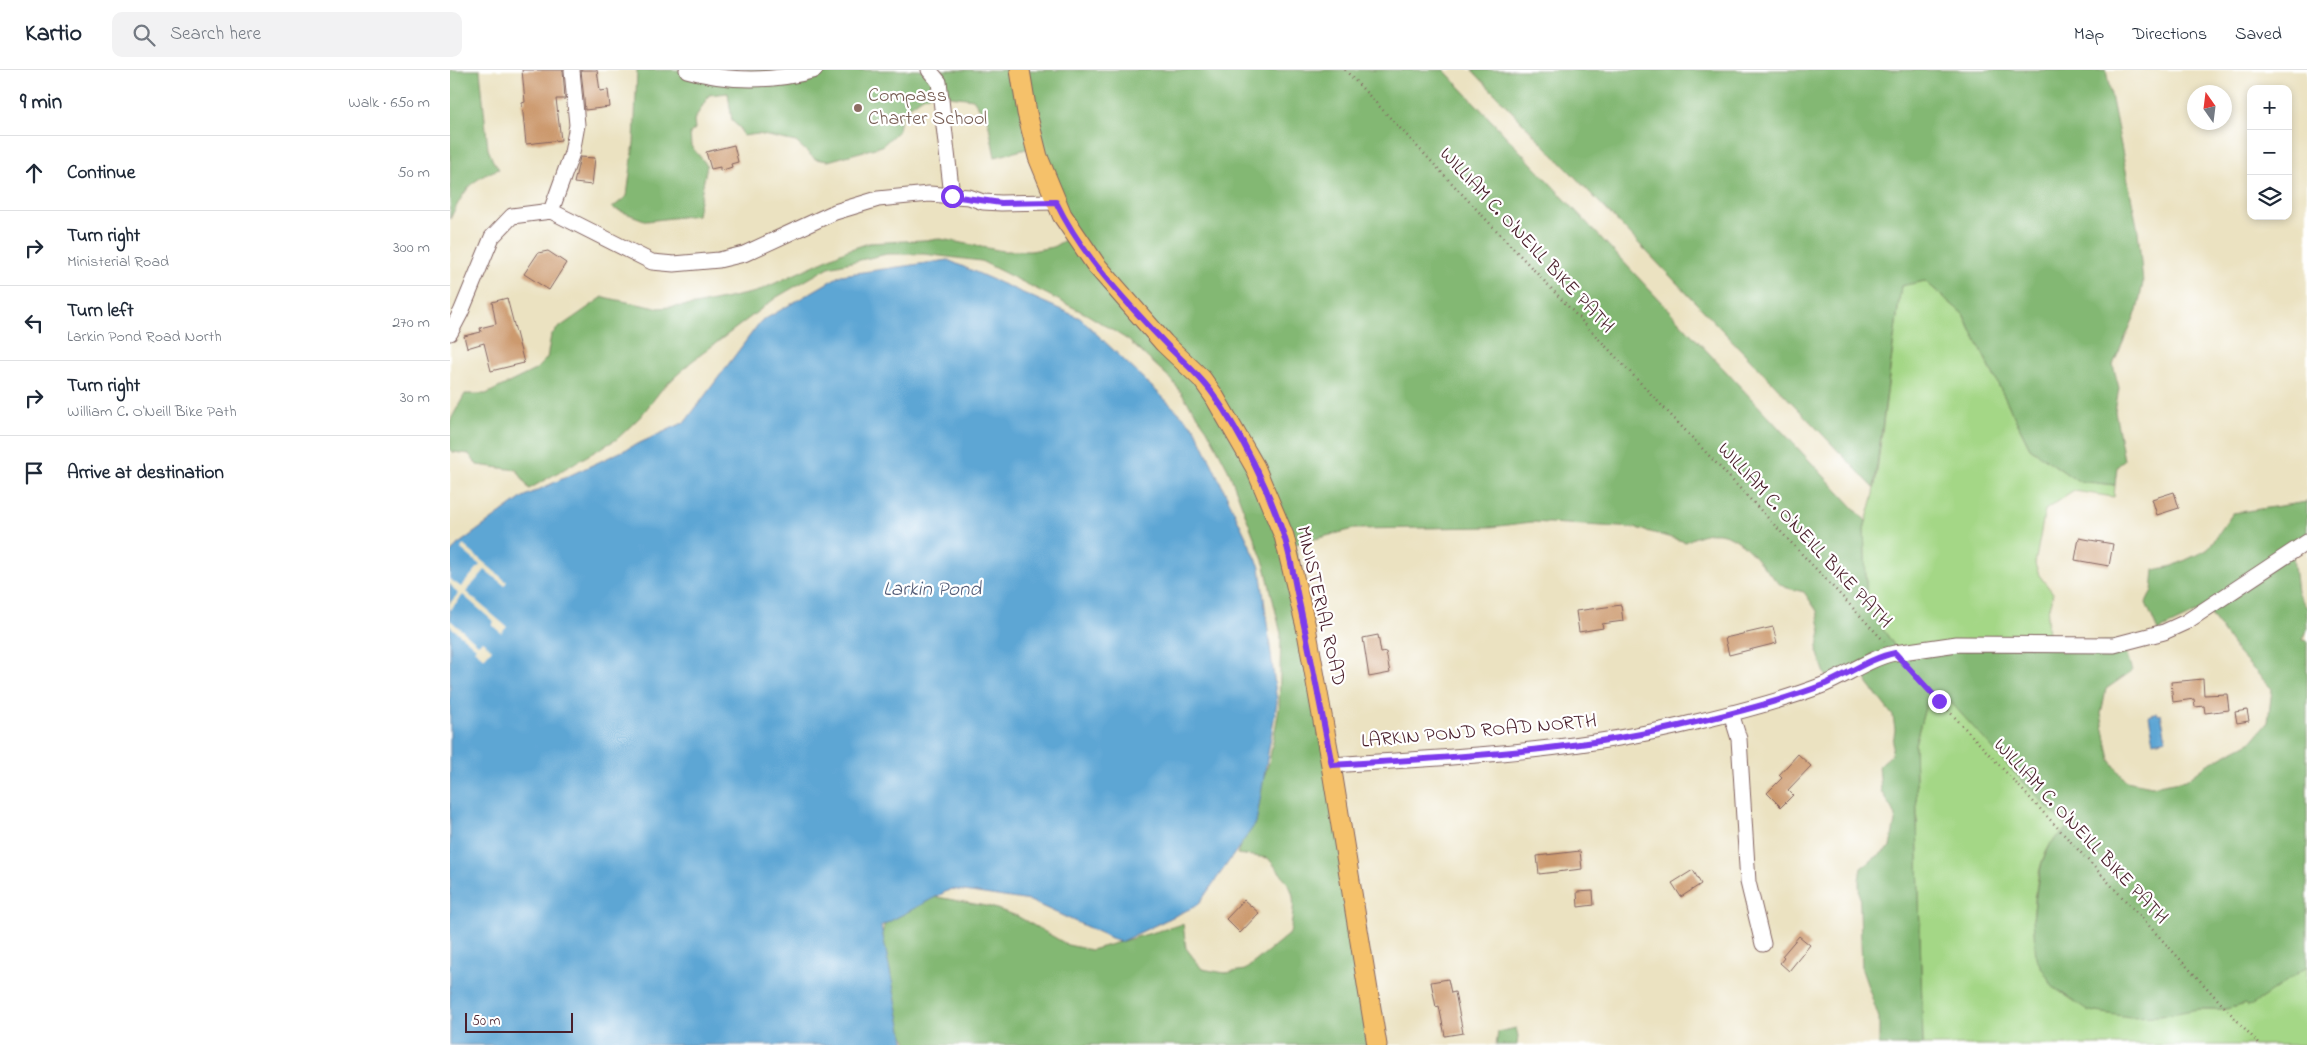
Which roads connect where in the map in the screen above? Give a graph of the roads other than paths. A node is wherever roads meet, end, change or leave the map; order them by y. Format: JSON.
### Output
{"nodes":[{"id":1,"x":572,"y":70,"type":"edge"},
{"id":2,"x":688,"y":70,"type":"edge"},
{"id":3,"x":815,"y":70,"type":"edge"},
{"id":4,"x":929,"y":70,"type":"edge"},
{"id":5,"x":1020,"y":70,"type":"edge"},
{"id":6,"x":952,"y":196,"type":"junction"},
{"id":7,"x":1056,"y":202,"type":"junction"},
{"id":8,"x":551,"y":211,"type":"junction"},
{"id":9,"x":450,"y":333,"type":"edge"},
{"id":10,"x":2307,"y":542,"type":"edge"},
{"id":11,"x":1731,"y":712,"type":"junction"},
{"id":12,"x":1332,"y":765,"type":"junction"},
{"id":13,"x":1763,"y":944,"type":"dead end"},
{"id":14,"x":1378,"y":1045,"type":"edge"}],
"edges":[{"from":1,"to":8,"type":"street"},
{"from":2,"to":3,"type":"street"},
{"from":4,"to":6,"type":"street"},
{"from":5,"to":7,"type":"main road","name":"MINISTERIAL ROAD"},
{"from":6,"to":7,"type":"street"},
{"from":6,"to":8,"type":"street"},
{"from":7,"to":12,"type":"main road","name":"MINISTERIAL ROAD"},
{"from":8,"to":9,"type":"street"},
{"from":10,"to":11,"type":"street","name":"LARKIN POND ROAD NORTH"},
{"from":11,"to":12,"type":"street","name":"LARKIN POND ROAD NORTH"},
{"from":11,"to":13,"type":"street"},
{"from":12,"to":14,"type":"main road","name":"MINISTERIAL ROAD"}]}
